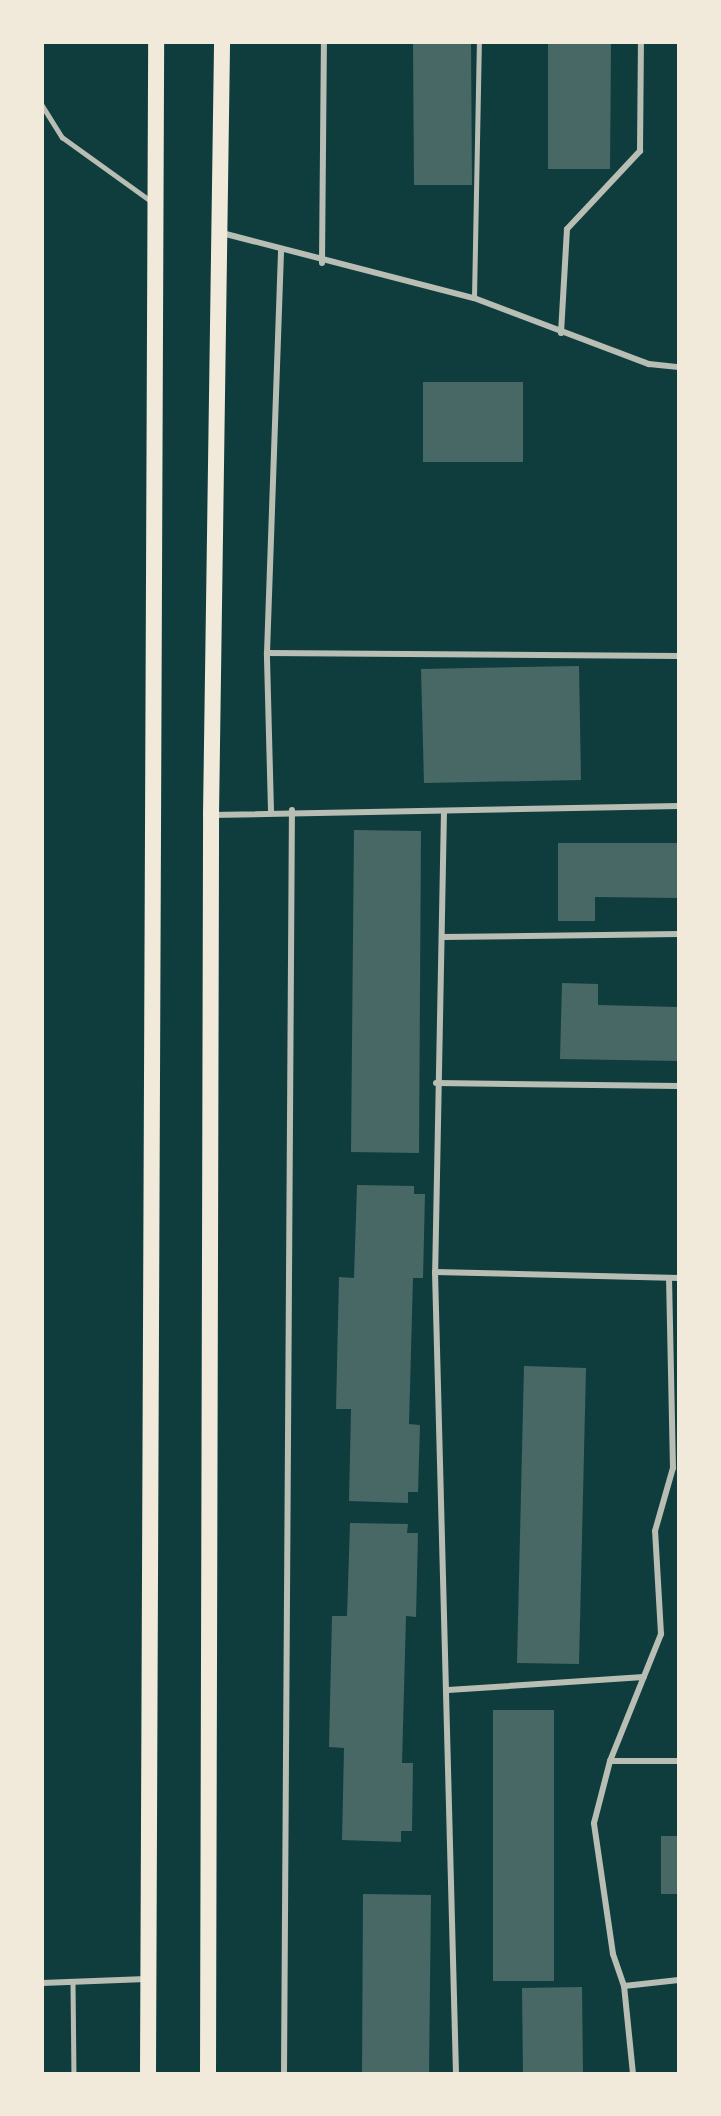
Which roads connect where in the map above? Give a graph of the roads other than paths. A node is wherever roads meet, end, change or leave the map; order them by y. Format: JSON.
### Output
{"nodes":[{"id":1,"x":156,"y":42,"type":"edge"},
{"id":2,"x":222,"y":42,"type":"edge"},
{"id":3,"x":324,"y":42,"type":"edge"},
{"id":4,"x":479,"y":42,"type":"edge"},
{"id":5,"x":641,"y":42,"type":"edge"},
{"id":6,"x":42,"y":105,"type":"edge"},
{"id":7,"x":156,"y":205,"type":"junction"},
{"id":8,"x":219,"y":232,"type":"junction"},
{"id":9,"x":281,"y":251,"type":"junction"},
{"id":10,"x":322,"y":262,"type":"junction"},
{"id":11,"x":474,"y":298,"type":"junction"},
{"id":12,"x":561,"y":333,"type":"junction"},
{"id":13,"x":679,"y":367,"type":"edge"},
{"id":14,"x":267,"y":652,"type":"junction"},
{"id":15,"x":679,"y":656,"type":"edge"},
{"id":16,"x":679,"y":806,"type":"edge"},
{"id":17,"x":292,"y":810,"type":"junction"},
{"id":18,"x":271,"y":811,"type":"junction"},
{"id":19,"x":444,"y":811,"type":"junction"},
{"id":20,"x":211,"y":815,"type":"junction"},
{"id":21,"x":679,"y":934,"type":"edge"},
{"id":22,"x":443,"y":937,"type":"junction"},
{"id":23,"x":436,"y":1083,"type":"junction"},
{"id":24,"x":679,"y":1086,"type":"edge"},
{"id":25,"x":435,"y":1272,"type":"junction"},
{"id":26,"x":669,"y":1278,"type":"junction"},
{"id":27,"x":679,"y":1278,"type":"edge"},
{"id":28,"x":645,"y":1677,"type":"junction"},
{"id":29,"x":448,"y":1690,"type":"junction"},
{"id":30,"x":610,"y":1761,"type":"junction"},
{"id":31,"x":679,"y":1761,"type":"edge"},
{"id":32,"x":148,"y":1978,"type":"junction"},
{"id":33,"x":679,"y":1980,"type":"edge"},
{"id":34,"x":73,"y":1982,"type":"junction"},
{"id":35,"x":42,"y":1983,"type":"edge"},
{"id":36,"x":624,"y":1986,"type":"junction"},
{"id":37,"x":74,"y":2074,"type":"edge"},
{"id":38,"x":148,"y":2074,"type":"edge"},
{"id":39,"x":208,"y":2074,"type":"edge"},
{"id":40,"x":284,"y":2074,"type":"edge"},
{"id":41,"x":456,"y":2074,"type":"edge"},
{"id":42,"x":633,"y":2074,"type":"edge"}],
"edges":[{"from":1,"to":7,"type":"highway"},
{"from":2,"to":8,"type":"highway"},
{"from":3,"to":10,"type":"street"},
{"from":4,"to":11,"type":"lane"},
{"from":5,"to":12,"type":"street"},
{"from":6,"to":7,"type":"lane"},
{"from":7,"to":32,"type":"highway"},
{"from":8,"to":9,"type":"street"},
{"from":8,"to":20,"type":"highway"},
{"from":9,"to":10,"type":"street"},
{"from":9,"to":14,"type":"street"},
{"from":10,"to":11,"type":"street"},
{"from":11,"to":12,"type":"street"},
{"from":12,"to":13,"type":"street"},
{"from":14,"to":15,"type":"street"},
{"from":14,"to":18,"type":"street"},
{"from":16,"to":19,"type":"street"},
{"from":17,"to":18,"type":"street"},
{"from":17,"to":19,"type":"street"},
{"from":17,"to":40,"type":"street"},
{"from":18,"to":20,"type":"street"},
{"from":19,"to":22,"type":"street"},
{"from":20,"to":39,"type":"highway"},
{"from":21,"to":22,"type":"street"},
{"from":22,"to":23,"type":"street"},
{"from":23,"to":24,"type":"street"},
{"from":23,"to":25,"type":"street"},
{"from":25,"to":26,"type":"street"},
{"from":25,"to":29,"type":"street"},
{"from":26,"to":27,"type":"street"},
{"from":26,"to":28,"type":"street"},
{"from":28,"to":29,"type":"street"},
{"from":28,"to":30,"type":"street"},
{"from":29,"to":41,"type":"street"},
{"from":30,"to":31,"type":"street"},
{"from":30,"to":36,"type":"street"},
{"from":32,"to":34,"type":"street"},
{"from":32,"to":38,"type":"highway"},
{"from":33,"to":36,"type":"street"},
{"from":34,"to":35,"type":"street"},
{"from":34,"to":37,"type":"lane"},
{"from":36,"to":42,"type":"street"}]}
